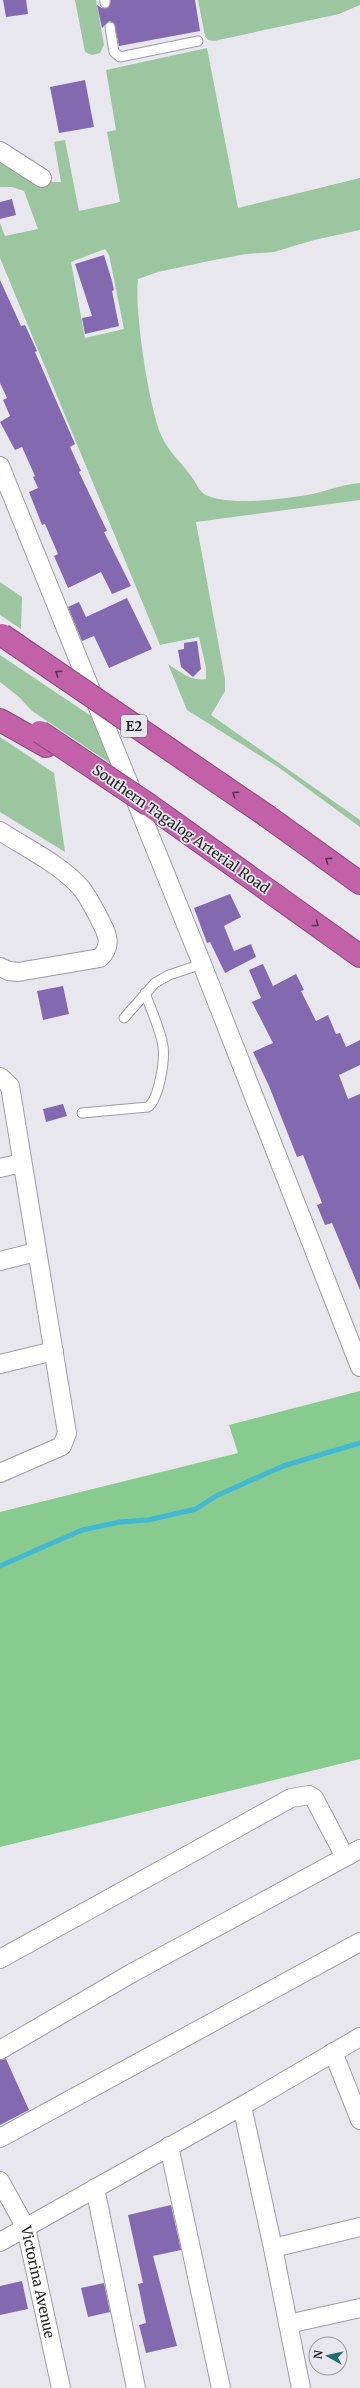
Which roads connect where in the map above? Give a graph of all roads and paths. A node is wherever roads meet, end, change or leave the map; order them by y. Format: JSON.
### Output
{"nodes":[{"id":1,"x":110,"y":27,"type":"dead end"},
{"id":2,"x":198,"y":41,"type":"dead end"},
{"id":3,"x":0,"y":151,"type":"edge"},
{"id":4,"x":42,"y":178,"type":"dead end"},
{"id":5,"x":0,"y":466,"type":"edge"},
{"id":6,"x":1,"y":635,"type":"edge"},
{"id":7,"x":0,"y":704,"type":"edge"},
{"id":8,"x":0,"y":720,"type":"edge"},
{"id":9,"x":43,"y":739,"type":"junction"},
{"id":10,"x":0,"y":831,"type":"edge"},
{"id":11,"x":360,"y":882,"type":"edge"},
{"id":12,"x":360,"y":956,"type":"edge"},
{"id":13,"x":202,"y":964,"type":"junction"},
{"id":14,"x":0,"y":967,"type":"edge"},
{"id":15,"x":145,"y":993,"type":"junction"},
{"id":16,"x":124,"y":1018,"type":"dead end"},
{"id":17,"x":0,"y":1077,"type":"edge"},
{"id":18,"x":82,"y":1113,"type":"dead end"},
{"id":19,"x":22,"y":1163,"type":"junction"},
{"id":20,"x":0,"y":1168,"type":"edge"},
{"id":21,"x":36,"y":1252,"type":"junction"},
{"id":22,"x":0,"y":1261,"type":"edge"},
{"id":23,"x":54,"y":1351,"type":"junction"},
{"id":24,"x":0,"y":1364,"type":"edge"},
{"id":25,"x":360,"y":1367,"type":"edge"},
{"id":26,"x":0,"y":1473,"type":"edge"},
{"id":27,"x":353,"y":1853,"type":"edge"},
{"id":28,"x":360,"y":1942,"type":"edge"},
{"id":29,"x":0,"y":1959,"type":"edge"},
{"id":30,"x":360,"y":2037,"type":"edge"},
{"id":31,"x":0,"y":2050,"type":"edge"},
{"id":32,"x":333,"y":2052,"type":"junction"},
{"id":33,"x":242,"y":2106,"type":"junction"},
{"id":34,"x":360,"y":2120,"type":"edge"},
{"id":35,"x":0,"y":2138,"type":"edge"},
{"id":36,"x":169,"y":2146,"type":"junction"},
{"id":37,"x":0,"y":2181,"type":"edge"},
{"id":38,"x":95,"y":2188,"type":"junction"},
{"id":39,"x":360,"y":2227,"type":"edge"},
{"id":40,"x":26,"y":2228,"type":"junction"},
{"id":41,"x":0,"y":2242,"type":"edge"},
{"id":42,"x":273,"y":2248,"type":"junction"},
{"id":43,"x":360,"y":2308,"type":"edge"},
{"id":44,"x":288,"y":2324,"type":"junction"},
{"id":45,"x":61,"y":2388,"type":"edge"},
{"id":46,"x":136,"y":2388,"type":"edge"},
{"id":47,"x":221,"y":2388,"type":"edge"},
{"id":48,"x":301,"y":2388,"type":"edge"}],
"edges":[{"from":1,"to":2,"type":"lane"},
{"from":3,"to":4,"type":"street"},
{"from":5,"to":13,"type":"street"},
{"from":11,"to":6,"type":"highway","number":"E2","one_way":true,"bridge":true},
{"from":7,"to":9,"type":"highway","name":"Southern Tagalog Arterial Road"},
{"from":8,"to":9,"type":"highway"},
{"from":9,"to":12,"type":"highway","name":"Southern Tagalog Arterial Road","one_way":true,"bridge":true},
{"from":10,"to":14,"type":"street"},
{"from":13,"to":15,"type":"lane"},
{"from":13,"to":25,"type":"street"},
{"from":15,"to":16,"type":"lane"},
{"from":15,"to":18,"type":"lane"},
{"from":17,"to":19,"type":"street"},
{"from":19,"to":20,"type":"street"},
{"from":19,"to":21,"type":"street"},
{"from":21,"to":22,"type":"street"},
{"from":21,"to":23,"type":"street"},
{"from":23,"to":24,"type":"street"},
{"from":23,"to":26,"type":"street"},
{"from":27,"to":29,"type":"street"},
{"from":27,"to":31,"type":"street"},
{"from":28,"to":35,"type":"street"},
{"from":30,"to":32,"type":"street"},
{"from":32,"to":33,"type":"street"},
{"from":32,"to":34,"type":"street"},
{"from":33,"to":36,"type":"street"},
{"from":33,"to":42,"type":"street"},
{"from":36,"to":38,"type":"street"},
{"from":36,"to":47,"type":"street"},
{"from":37,"to":40,"type":"street","name":"Victorina Avenue"},
{"from":38,"to":40,"type":"street"},
{"from":38,"to":46,"type":"street"},
{"from":39,"to":42,"type":"street"},
{"from":40,"to":41,"type":"street"},
{"from":40,"to":45,"type":"street","name":"Victorina Avenue"},
{"from":42,"to":44,"type":"street"},
{"from":43,"to":44,"type":"street"},
{"from":44,"to":48,"type":"street"}]}
